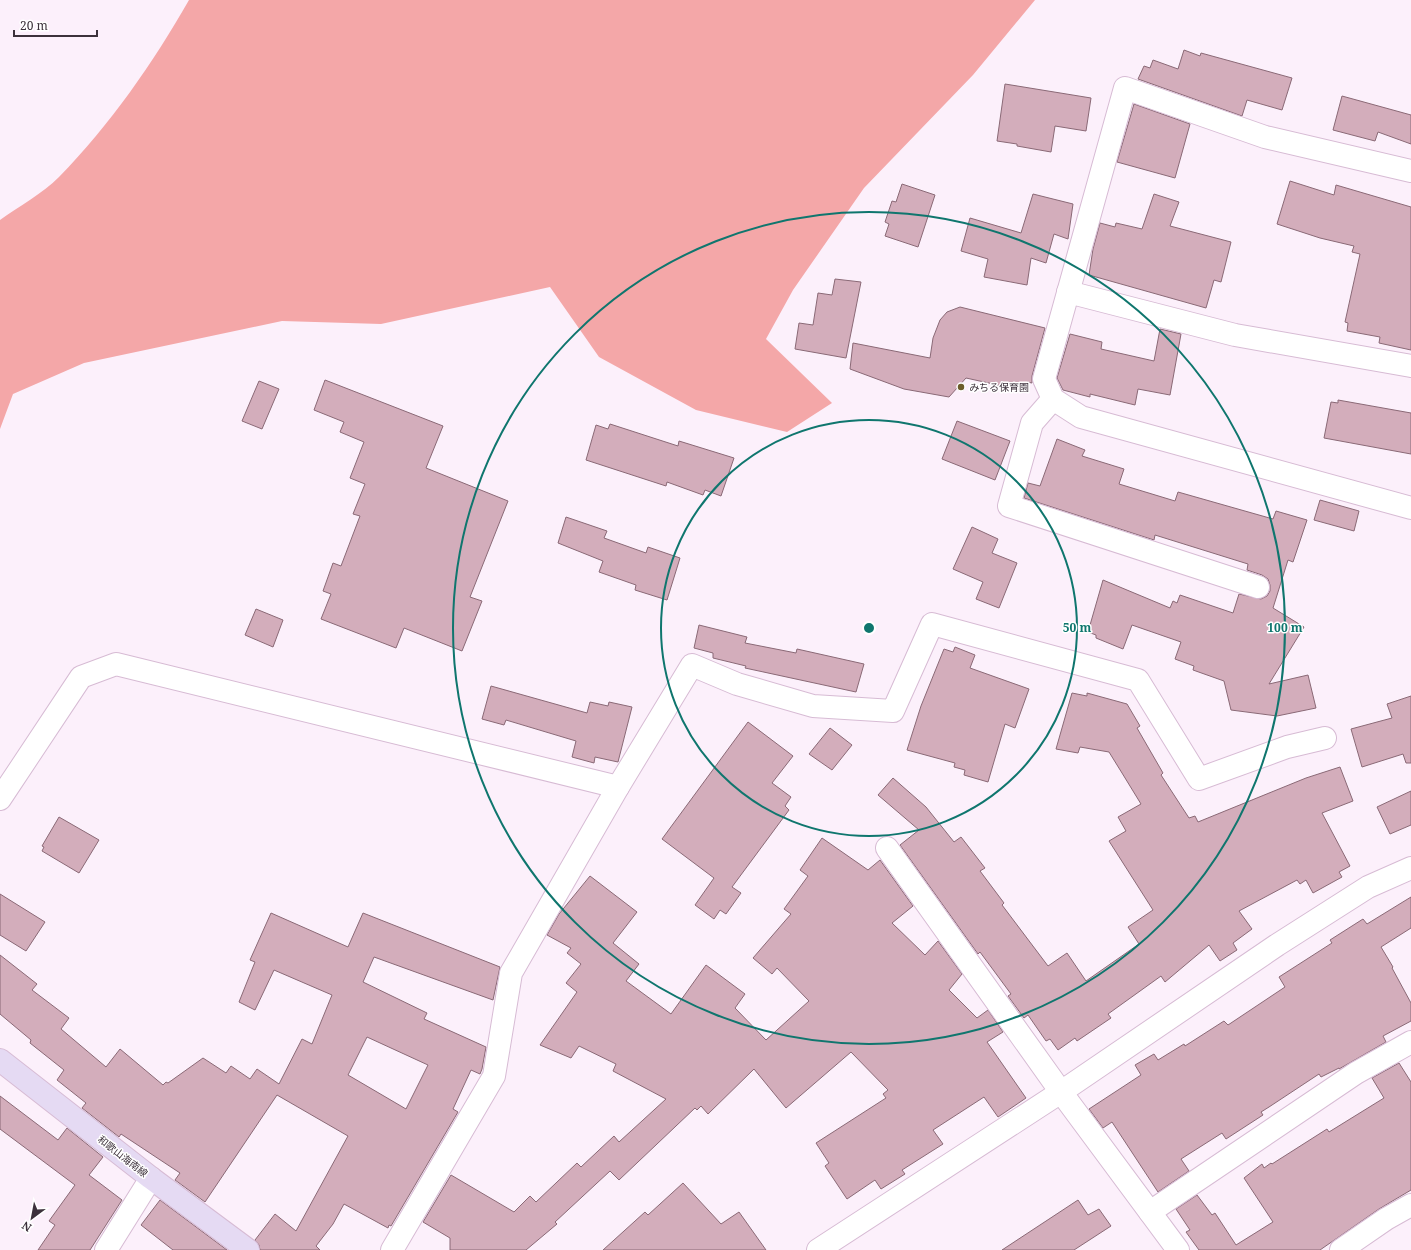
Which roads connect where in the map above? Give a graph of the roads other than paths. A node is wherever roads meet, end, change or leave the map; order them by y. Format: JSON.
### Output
{"nodes":[{"id":1,"x":1411,"y":171,"type":"edge"},
{"id":2,"x":1068,"y":292,"type":"junction"},
{"id":3,"x":1411,"y":366,"type":"edge"},
{"id":4,"x":1053,"y":399,"type":"junction"},
{"id":5,"x":1411,"y":508,"type":"edge"},
{"id":6,"x":1258,"y":588,"type":"dead end"},
{"id":7,"x":1325,"y":738,"type":"dead end"},
{"id":8,"x":618,"y":787,"type":"junction"},
{"id":9,"x":0,"y":798,"type":"edge"},
{"id":10,"x":887,"y":848,"type":"dead end"},
{"id":11,"x":1411,"y":868,"type":"edge"},
{"id":12,"x":1411,"y":1042,"type":"edge"},
{"id":13,"x":0,"y":1060,"type":"edge"},
{"id":14,"x":1061,"y":1092,"type":"junction"},
{"id":15,"x":151,"y":1178,"type":"junction"},
{"id":16,"x":1411,"y":1205,"type":"edge"},
{"id":17,"x":1150,"y":1212,"type":"junction"},
{"id":18,"x":106,"y":1250,"type":"edge"},
{"id":19,"x":248,"y":1250,"type":"edge"},
{"id":20,"x":392,"y":1250,"type":"edge"},
{"id":21,"x":818,"y":1250,"type":"edge"},
{"id":22,"x":1178,"y":1250,"type":"edge"},
{"id":23,"x":1341,"y":1250,"type":"edge"}],
"edges":[{"from":1,"to":2,"type":"street"},
{"from":2,"to":3,"type":"street"},
{"from":2,"to":4,"type":"street"},
{"from":4,"to":5,"type":"street"},
{"from":4,"to":6,"type":"street"},
{"from":7,"to":8,"type":"street"},
{"from":8,"to":9,"type":"street"},
{"from":8,"to":20,"type":"street"},
{"from":10,"to":14,"type":"street"},
{"from":11,"to":14,"type":"street"},
{"from":12,"to":17,"type":"street"},
{"from":13,"to":15,"type":"main road","name":"和歌山海南線"},
{"from":14,"to":17,"type":"street"},
{"from":14,"to":21,"type":"street"},
{"from":15,"to":18,"type":"street"},
{"from":15,"to":19,"type":"main road","name":"和歌山海南線"},
{"from":16,"to":23,"type":"street"},
{"from":17,"to":22,"type":"street"}]}
